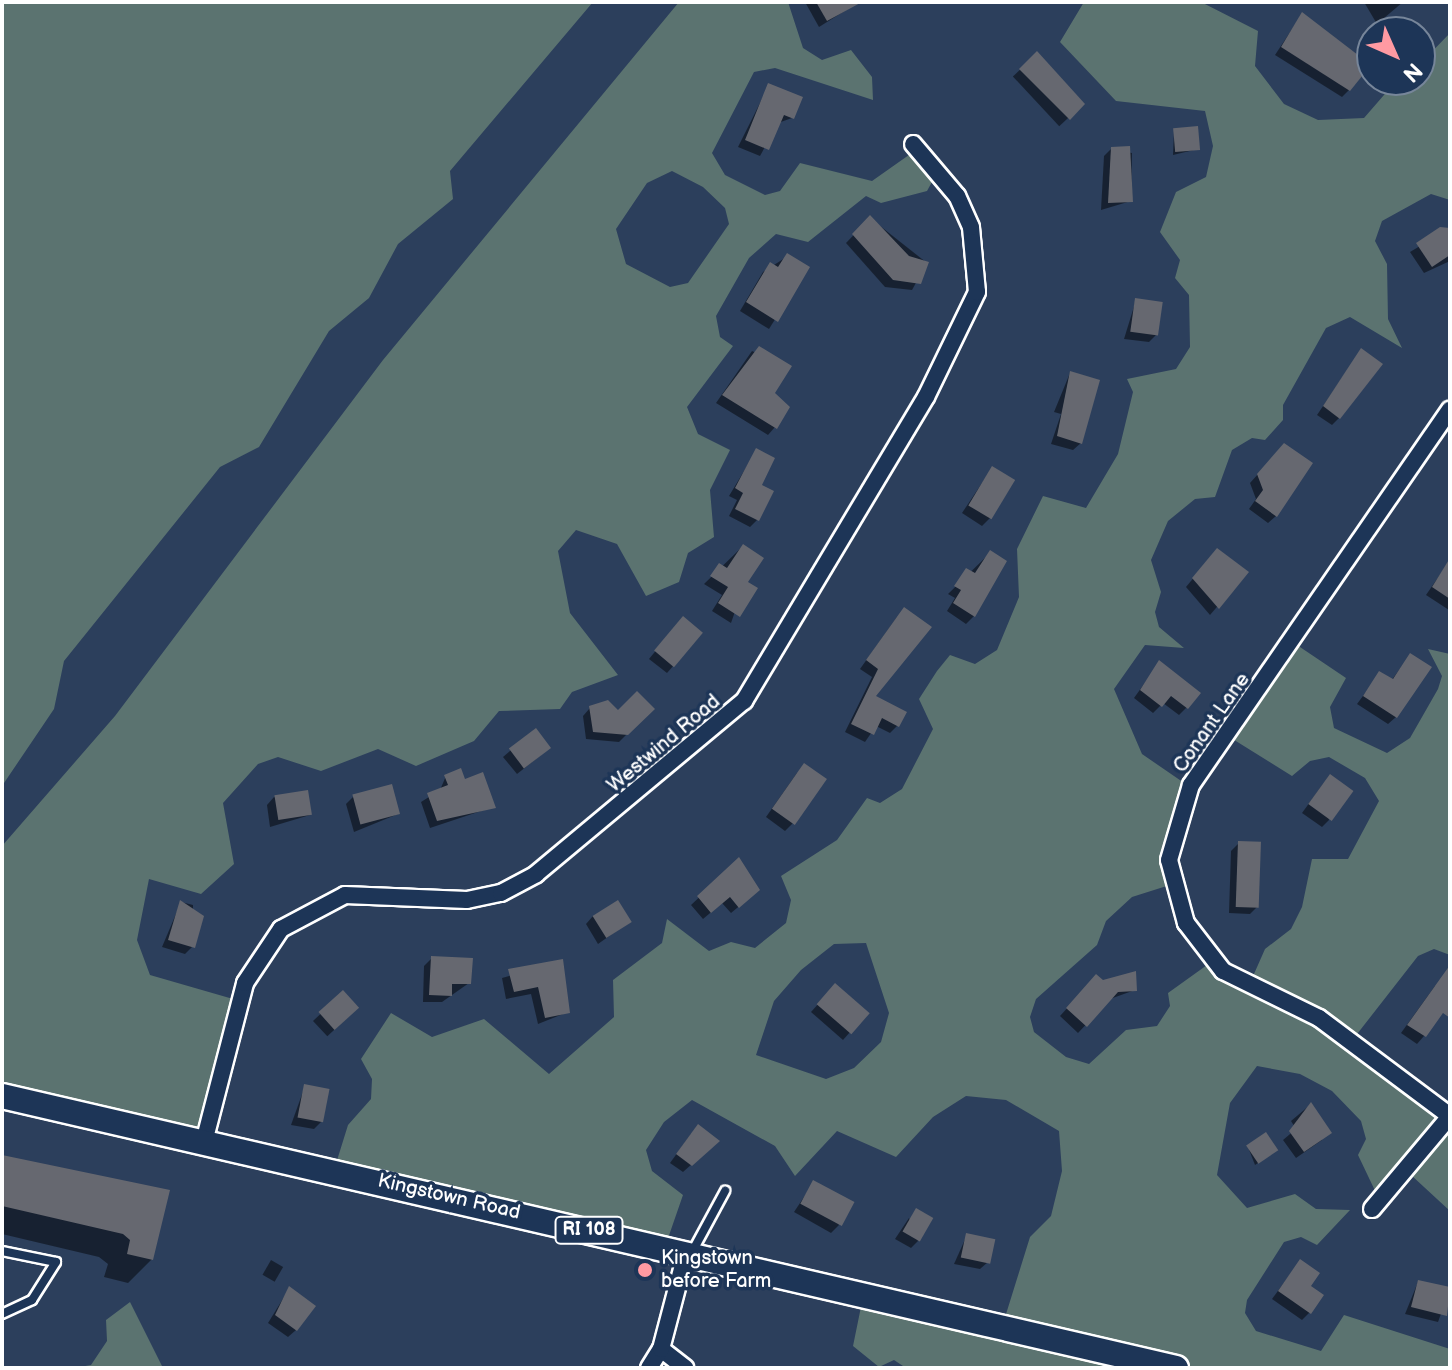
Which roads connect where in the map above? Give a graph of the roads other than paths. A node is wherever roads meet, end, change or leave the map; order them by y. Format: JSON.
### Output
{"nodes":[{"id":1,"x":913,"y":144,"type":"dead end"},
{"id":2,"x":1450,"y":410,"type":"edge"},
{"id":3,"x":2,"y":1096,"type":"edge"},
{"id":4,"x":1450,"y":1116,"type":"edge"},
{"id":5,"x":204,"y":1142,"type":"junction"},
{"id":6,"x":725,"y":1191,"type":"dead end"},
{"id":7,"x":1372,"y":1209,"type":"dead end"},
{"id":8,"x":2,"y":1251,"type":"edge"},
{"id":9,"x":688,"y":1254,"type":"junction"},
{"id":10,"x":2,"y":1314,"type":"edge"},
{"id":11,"x":661,"y":1349,"type":"junction"},
{"id":12,"x":649,"y":1368,"type":"edge"},
{"id":13,"x":685,"y":1368,"type":"edge"},
{"id":14,"x":1176,"y":1368,"type":"edge"}],
"edges":[{"from":1,"to":5,"type":"street","name":"Westwind Road"},
{"from":2,"to":4,"type":"street","name":"Conant Lane"},
{"from":3,"to":5,"type":"main road","name":"Kingstown Road","number":"RI 108"},
{"from":4,"to":7,"type":"street"},
{"from":5,"to":9,"type":"main road","name":"Kingstown Road","number":"RI 108"},
{"from":6,"to":9,"type":"lane"},
{"from":8,"to":10,"type":"lane"},
{"from":9,"to":11,"type":"street"},
{"from":9,"to":14,"type":"main road","name":"Kingstown Road","number":"RI 108"},
{"from":11,"to":12,"type":"street"},
{"from":11,"to":13,"type":"street"}]}
